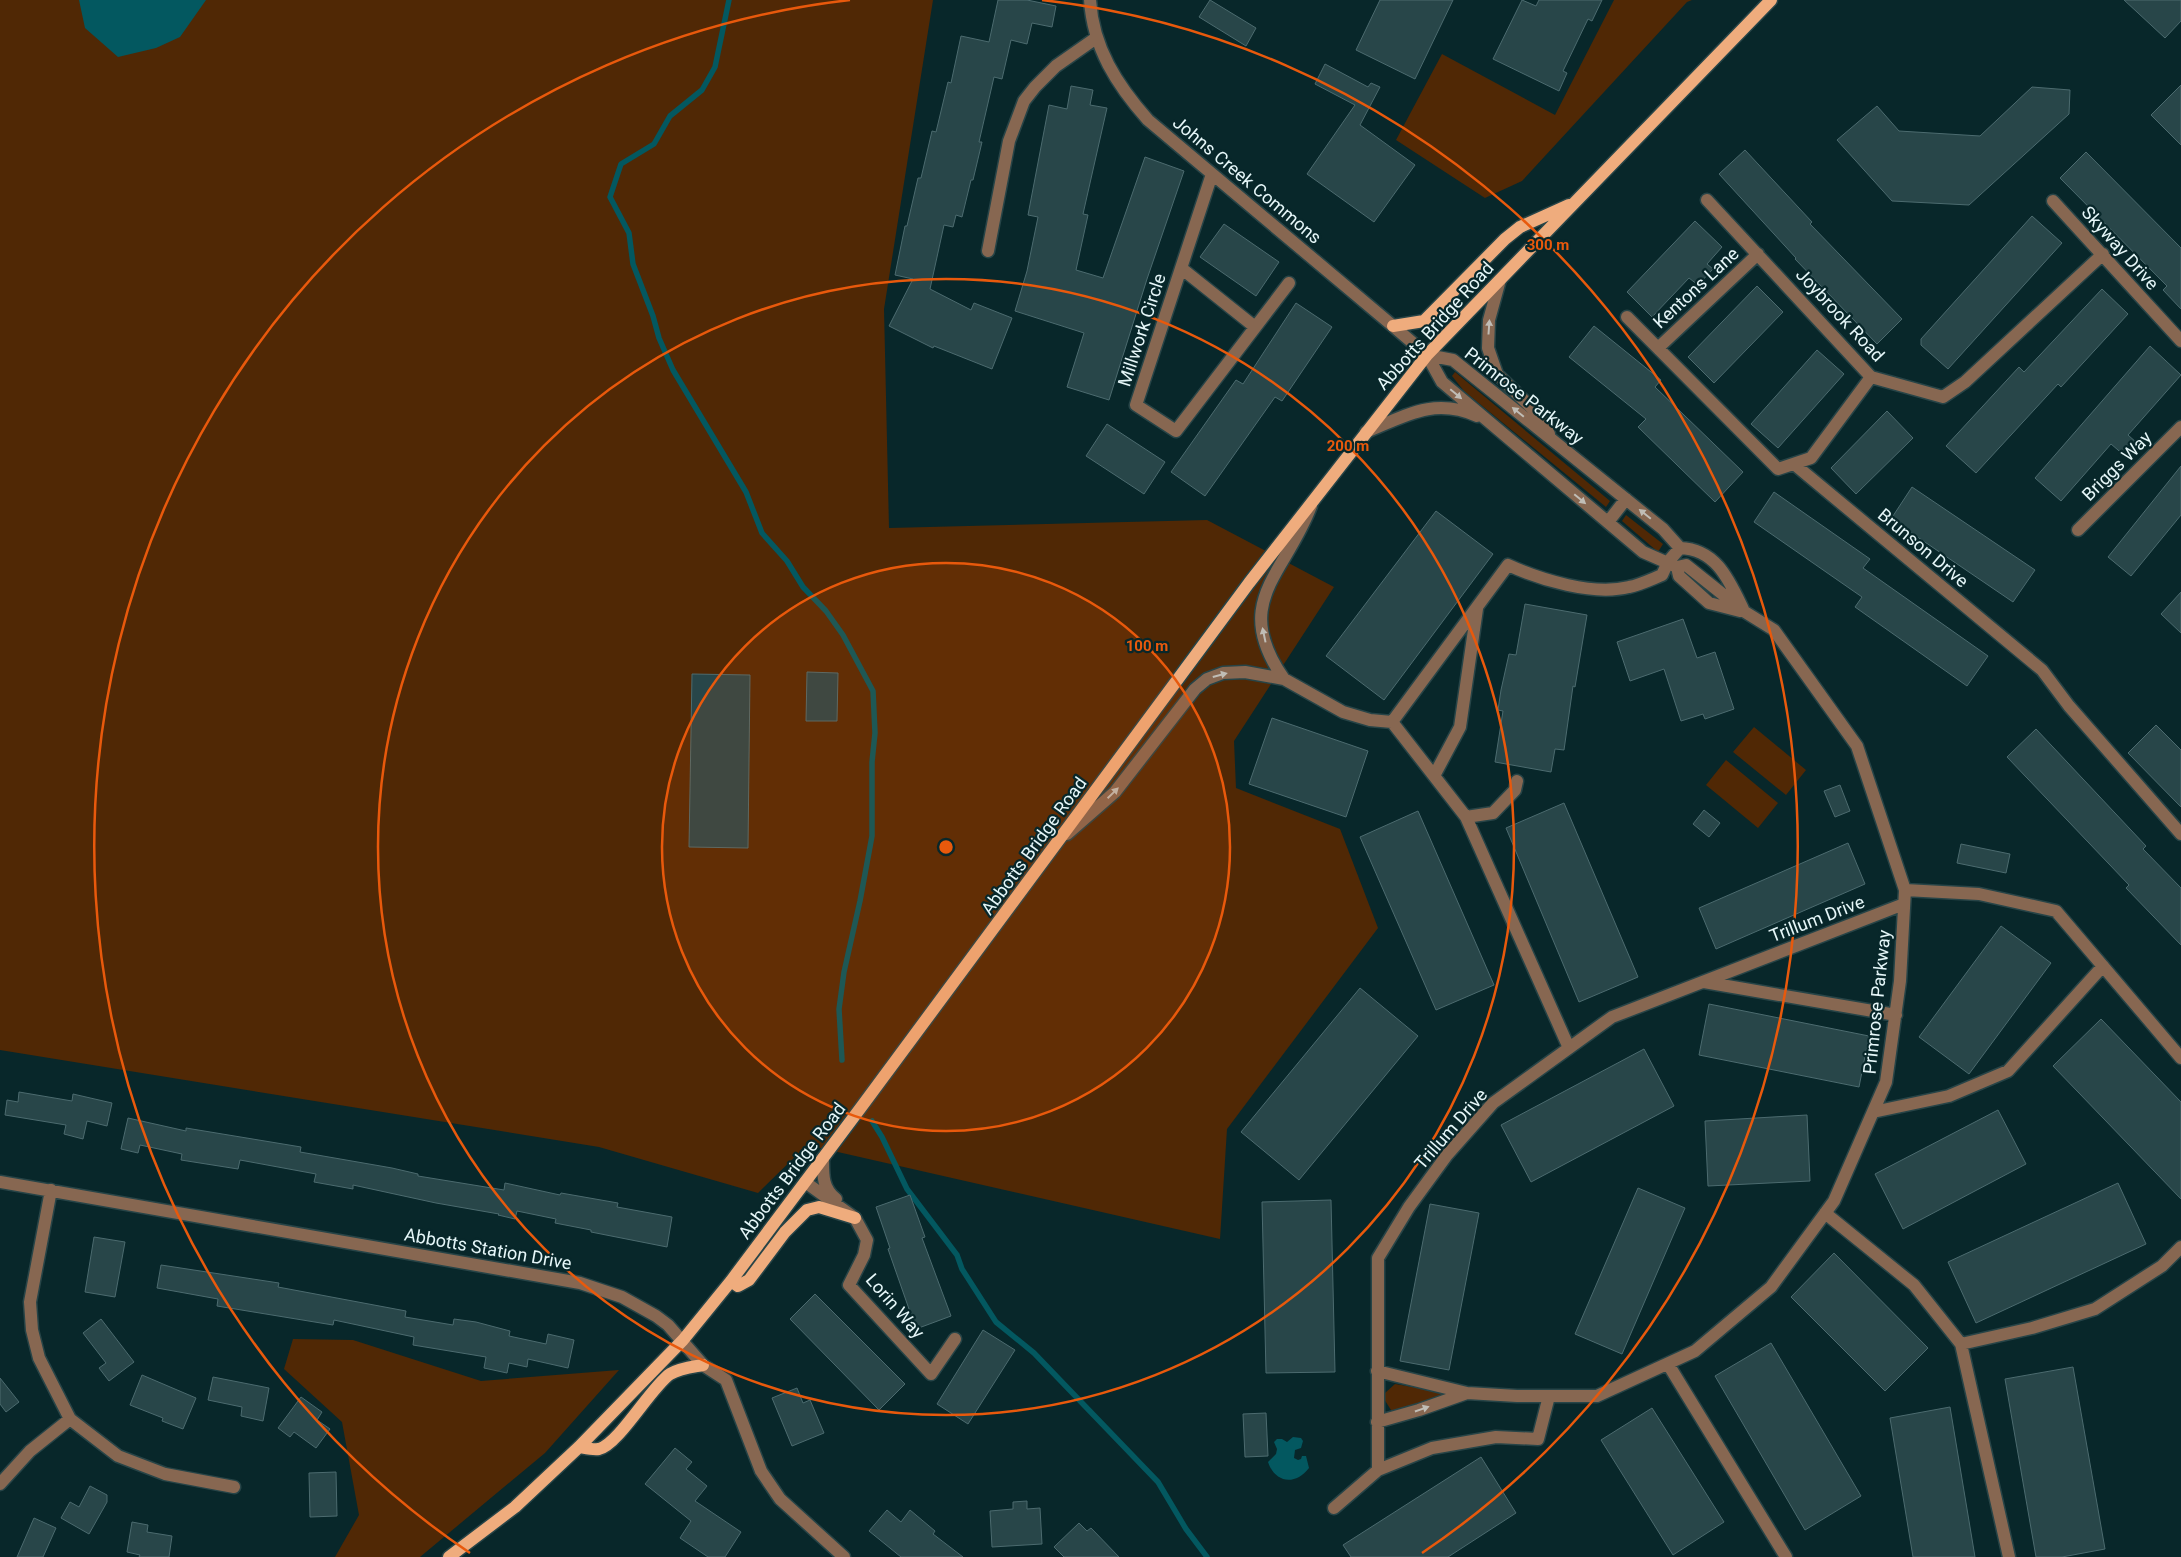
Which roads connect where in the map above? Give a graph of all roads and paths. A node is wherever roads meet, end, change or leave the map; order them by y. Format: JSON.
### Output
{"nodes":[{"id":1,"x":1090,"y":0,"type":"edge"},
{"id":2,"x":1771,"y":0,"type":"edge"},
{"id":3,"x":1096,"y":38,"type":"junction"},
{"id":4,"x":1212,"y":174,"type":"junction"},
{"id":5,"x":1707,"y":200,"type":"dead end"},
{"id":6,"x":2054,"y":201,"type":"dead end"},
{"id":7,"x":1575,"y":202,"type":"junction"},
{"id":8,"x":988,"y":251,"type":"dead end"},
{"id":9,"x":1758,"y":254,"type":"junction"},
{"id":10,"x":2103,"y":254,"type":"junction"},
{"id":11,"x":1181,"y":268,"type":"junction"},
{"id":12,"x":1500,"y":280,"type":"junction"},
{"id":13,"x":1289,"y":283,"type":"dead end"},
{"id":14,"x":1627,"y":317,"type":"dead end"},
{"id":15,"x":1393,"y":326,"type":"junction"},
{"id":16,"x":1254,"y":327,"type":"junction"},
{"id":17,"x":2181,"y":341,"type":"edge"},
{"id":18,"x":1658,"y":348,"type":"junction"},
{"id":19,"x":1427,"y":355,"type":"junction"},
{"id":20,"x":1871,"y":377,"type":"junction"},
{"id":21,"x":1488,"y":421,"type":"junction"},
{"id":22,"x":2181,"y":427,"type":"edge"},
{"id":23,"x":1366,"y":432,"type":"junction"},
{"id":24,"x":1553,"y":440,"type":"junction"},
{"id":25,"x":1794,"y":464,"type":"junction"},
{"id":26,"x":1626,"y":499,"type":"junction"},
{"id":27,"x":1313,"y":500,"type":"junction"},
{"id":28,"x":1608,"y":522,"type":"junction"},
{"id":29,"x":2078,"y":530,"type":"dead end"},
{"id":30,"x":1680,"y":548,"type":"junction"},
{"id":31,"x":1672,"y":564,"type":"junction"},
{"id":32,"x":1477,"y":606,"type":"junction"},
{"id":33,"x":1745,"y":612,"type":"junction"},
{"id":34,"x":1284,"y":679,"type":"junction"},
{"id":35,"x":1392,"y":722,"type":"junction"},
{"id":36,"x":1434,"y":776,"type":"junction"},
{"id":37,"x":1517,"y":781,"type":"dead end"},
{"id":38,"x":1466,"y":817,"type":"junction"},
{"id":39,"x":2181,"y":834,"type":"edge"},
{"id":40,"x":1063,"y":837,"type":"junction"},
{"id":41,"x":1905,"y":890,"type":"junction"},
{"id":42,"x":1904,"y":904,"type":"junction"},
{"id":43,"x":2103,"y":966,"type":"junction"},
{"id":44,"x":1704,"y":982,"type":"junction"},
{"id":45,"x":1896,"y":1015,"type":"junction"},
{"id":46,"x":1569,"y":1048,"type":"junction"},
{"id":47,"x":2181,"y":1058,"type":"edge"},
{"id":48,"x":1873,"y":1112,"type":"junction"},
{"id":49,"x":823,"y":1158,"type":"junction"},
{"id":50,"x":0,"y":1182,"type":"edge"},
{"id":51,"x":806,"y":1182,"type":"junction"},
{"id":52,"x":51,"y":1190,"type":"junction"},
{"id":53,"x":1825,"y":1213,"type":"junction"},
{"id":54,"x":855,"y":1218,"type":"junction"},
{"id":55,"x":2181,"y":1247,"type":"edge"},
{"id":56,"x":731,"y":1281,"type":"junction"},
{"id":57,"x":955,"y":1339,"type":"dead end"},
{"id":58,"x":683,"y":1340,"type":"junction"},
{"id":59,"x":1961,"y":1344,"type":"junction"},
{"id":60,"x":1668,"y":1364,"type":"junction"},
{"id":61,"x":703,"y":1365,"type":"junction"},
{"id":62,"x":1377,"y":1371,"type":"junction"},
{"id":63,"x":1466,"y":1393,"type":"junction"},
{"id":64,"x":1549,"y":1396,"type":"junction"},
{"id":65,"x":70,"y":1419,"type":"junction"},
{"id":66,"x":1377,"y":1422,"type":"junction"},
{"id":67,"x":579,"y":1447,"type":"junction"},
{"id":68,"x":1378,"y":1470,"type":"junction"},
{"id":69,"x":0,"y":1484,"type":"edge"},
{"id":70,"x":234,"y":1486,"type":"dead end"},
{"id":71,"x":1334,"y":1508,"type":"dead end"},
{"id":72,"x":449,"y":1557,"type":"edge"},
{"id":73,"x":844,"y":1557,"type":"edge"},
{"id":74,"x":1786,"y":1557,"type":"edge"},
{"id":75,"x":2009,"y":1557,"type":"edge"}],
"edges":[{"from":1,"to":3,"type":"street","name":"Johns Creek Commons"},
{"from":2,"to":7,"type":"main road","name":"Abbotts Bridge Road"},
{"from":3,"to":4,"type":"street","name":"Johns Creek Commons"},
{"from":3,"to":8,"type":"street"},
{"from":4,"to":11,"type":"street","name":"Millwork Circle"},
{"from":4,"to":15,"type":"street","name":"Johns Creek Commons"},
{"from":5,"to":9,"type":"street","name":"Joybrook Road"},
{"from":6,"to":10,"type":"street","name":"Skyway Drive"},
{"from":7,"to":12,"type":"main road","name":"Abbotts Bridge Road"},
{"from":7,"to":15,"type":"main road","name":"Abbotts Bridge Road"},
{"from":9,"to":18,"type":"street","name":"Kentons Lane"},
{"from":9,"to":20,"type":"street","name":"Joybrook Road"},
{"from":10,"to":17,"type":"street","name":"Skyway Drive"},
{"from":10,"to":20,"type":"street","name":"Joybrook Road"},
{"from":11,"to":16,"type":"street","name":"Millwork Circle"},
{"from":11,"to":16,"type":"street","name":"Millwork Circle"},
{"from":12,"to":19,"type":"main road","name":"Abbotts Bridge Road"},
{"from":24,"to":12,"type":"street","one_way":true},
{"from":13,"to":16,"type":"street","name":"Millwork Circle"},
{"from":14,"to":18,"type":"street"},
{"from":15,"to":19,"type":"street","name":"Johns Creek Commons"},
{"from":18,"to":25,"type":"street"},
{"from":19,"to":21,"type":"street","one_way":true},
{"from":19,"to":23,"type":"main road","name":"Abbotts Bridge Road"},
{"from":24,"to":19,"type":"street","name":"Primrose Parkway","one_way":true},
{"from":20,"to":25,"type":"street"},
{"from":21,"to":23,"type":"street","name":"Abbotts Bridge Road"},
{"from":21,"to":28,"type":"street","one_way":true},
{"from":22,"to":29,"type":"street","name":"Briggs Way"},
{"from":23,"to":27,"type":"main road","name":"Abbotts Bridge Road"},
{"from":24,"to":26,"type":"street","name":"Primrose Parkway"},
{"from":25,"to":39,"type":"street","name":"Brunson Drive"},
{"from":26,"to":28,"type":"street"},
{"from":30,"to":26,"type":"street","name":"Primrose Parkway","one_way":true},
{"from":34,"to":27,"type":"street","one_way":true},
{"from":27,"to":40,"type":"main road","name":"Abbotts Bridge Road"},
{"from":28,"to":31,"type":"street"},
{"from":30,"to":31,"type":"street"},
{"from":30,"to":33,"type":"street"},
{"from":31,"to":32,"type":"street"},
{"from":31,"to":33,"type":"street","name":"Primrose Parkway"},
{"from":32,"to":35,"type":"street"},
{"from":32,"to":36,"type":"street"},
{"from":33,"to":41,"type":"street","name":"Primrose Parkway"},
{"from":34,"to":35,"type":"street"},
{"from":40,"to":34,"type":"street","one_way":true},
{"from":35,"to":36,"type":"street"},
{"from":36,"to":38,"type":"street"},
{"from":37,"to":38,"type":"street"},
{"from":38,"to":46,"type":"street"},
{"from":40,"to":49,"type":"main road","name":"Abbotts Bridge Road"},
{"from":41,"to":42,"type":"street","name":"Primrose Parkway"},
{"from":41,"to":43,"type":"street"},
{"from":42,"to":44,"type":"street","name":"Trillum Drive"},
{"from":42,"to":45,"type":"street","name":"Primrose Parkway"},
{"from":43,"to":47,"type":"street"},
{"from":43,"to":48,"type":"street"},
{"from":44,"to":45,"type":"street"},
{"from":44,"to":46,"type":"street","name":"Trillum Drive"},
{"from":45,"to":48,"type":"street","name":"Primrose Parkway"},
{"from":46,"to":62,"type":"street","name":"Trillum Drive"},
{"from":48,"to":53,"type":"street","name":"Primrose Parkway"},
{"from":49,"to":51,"type":"main road","name":"Abbotts Bridge Road"},
{"from":49,"to":54,"type":"street","name":"Lorin Way"},
{"from":50,"to":52,"type":"street","name":"Abbotts Station Drive"},
{"from":51,"to":54,"type":"street","name":"Lorin Way"},
{"from":51,"to":56,"type":"main road","name":"Abbotts Bridge Road"},
{"from":52,"to":58,"type":"street","name":"Abbotts Station Drive"},
{"from":52,"to":65,"type":"street"},
{"from":53,"to":59,"type":"street"},
{"from":53,"to":60,"type":"street","name":"Primrose Parkway"},
{"from":54,"to":56,"type":"main road","name":"Abbotts Bridge Road"},
{"from":54,"to":57,"type":"street","name":"Lorin Way"},
{"from":55,"to":59,"type":"street"},
{"from":56,"to":58,"type":"main road","name":"Abbotts Bridge Road"},
{"from":58,"to":61,"type":"street","name":"Abbotts Station Drive"},
{"from":58,"to":67,"type":"main road","name":"Abbotts Bridge Road"},
{"from":59,"to":75,"type":"street"},
{"from":60,"to":64,"type":"street","name":"Primrose Parkway"},
{"from":60,"to":74,"type":"street"},
{"from":61,"to":67,"type":"main road"},
{"from":61,"to":73,"type":"street","name":"Abbotts Station Drive"},
{"from":62,"to":63,"type":"street","name":"Primrose Parkway"},
{"from":62,"to":66,"type":"street","name":"Trillum Drive"},
{"from":63,"to":64,"type":"street","name":"Primrose Parkway"},
{"from":66,"to":63,"type":"street","name":"Primrose Parkway","one_way":true},
{"from":64,"to":68,"type":"street"},
{"from":65,"to":69,"type":"street"},
{"from":65,"to":70,"type":"street"},
{"from":66,"to":68,"type":"street","name":"Trillum Drive"},
{"from":67,"to":72,"type":"main road","name":"Abbotts Bridge Road"},
{"from":68,"to":71,"type":"street"}]}
